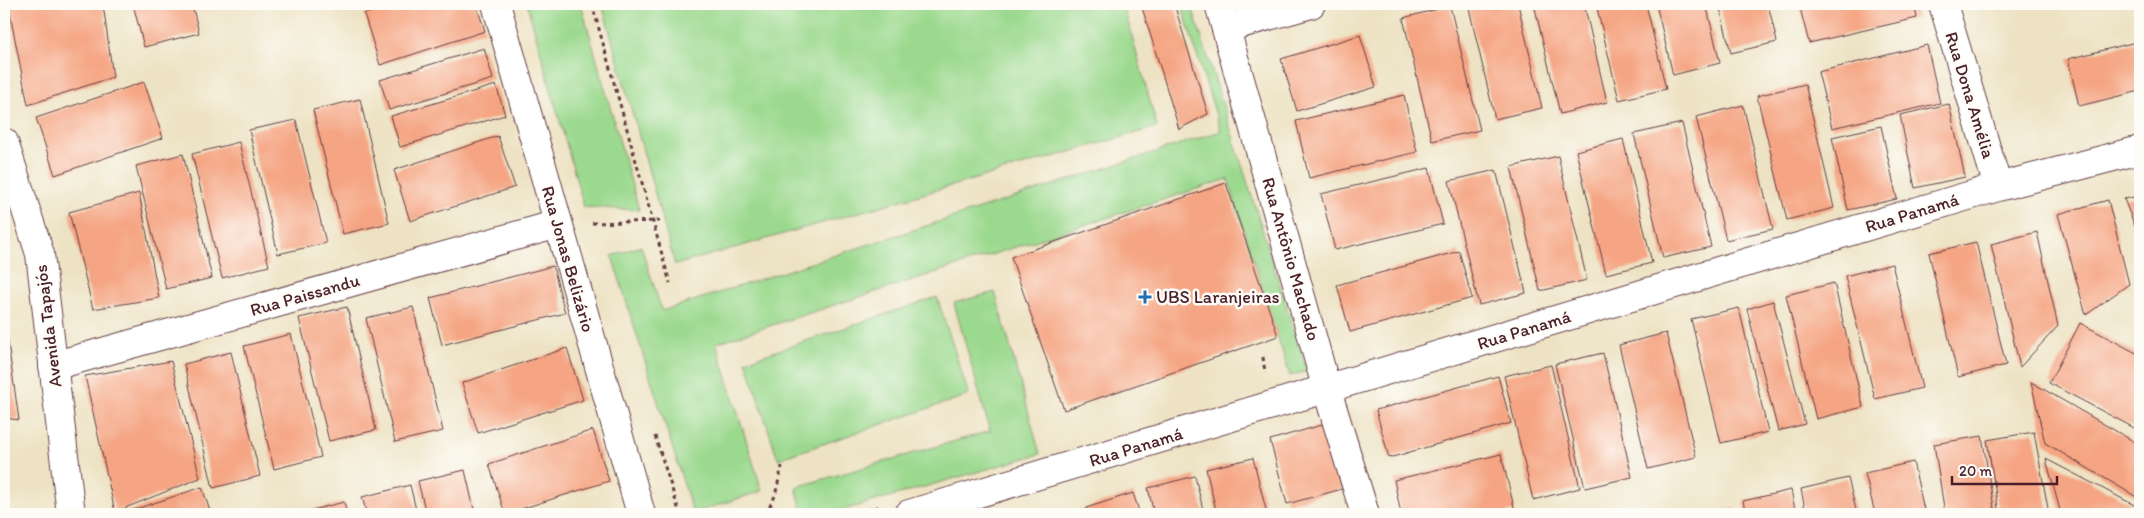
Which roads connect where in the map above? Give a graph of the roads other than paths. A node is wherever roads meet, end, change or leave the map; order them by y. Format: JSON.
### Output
{"nodes":[{"id":1,"x":496,"y":4,"type":"edge"},
{"id":2,"x":1311,"y":4,"type":"edge"},
{"id":3,"x":1943,"y":4,"type":"edge"},
{"id":4,"x":1222,"y":16,"type":"edge"},
{"id":5,"x":4,"y":142,"type":"edge"},
{"id":6,"x":2140,"y":150,"type":"edge"},
{"id":7,"x":1998,"y":187,"type":"junction"},
{"id":8,"x":558,"y":224,"type":"junction"},
{"id":9,"x":53,"y":366,"type":"junction"},
{"id":10,"x":1327,"y":390,"type":"junction"},
{"id":11,"x":71,"y":514,"type":"edge"},
{"id":12,"x":641,"y":514,"type":"edge"},
{"id":13,"x":909,"y":514,"type":"edge"},
{"id":14,"x":1365,"y":514,"type":"edge"}],
"edges":[{"from":1,"to":8,"type":"street","name":"Rua Jonas Belizário"},
{"from":2,"to":4,"type":"street"},
{"from":3,"to":7,"type":"street","name":"Rua Dona Amélia"},
{"from":4,"to":10,"type":"street","name":"Rua Antônio Machado"},
{"from":5,"to":9,"type":"street","name":"Avenida Tapajós"},
{"from":6,"to":7,"type":"street","name":"Rua Panamá"},
{"from":7,"to":10,"type":"street","name":"Rua Panamá"},
{"from":8,"to":9,"type":"street","name":"Rua Paissandu"},
{"from":8,"to":12,"type":"street","name":"Rua Jonas Belizário"},
{"from":9,"to":11,"type":"street","name":"Avenida Tapajós"},
{"from":10,"to":13,"type":"street","name":"Rua Panamá"},
{"from":10,"to":14,"type":"street","name":"Rua Antônio Machado"}]}
